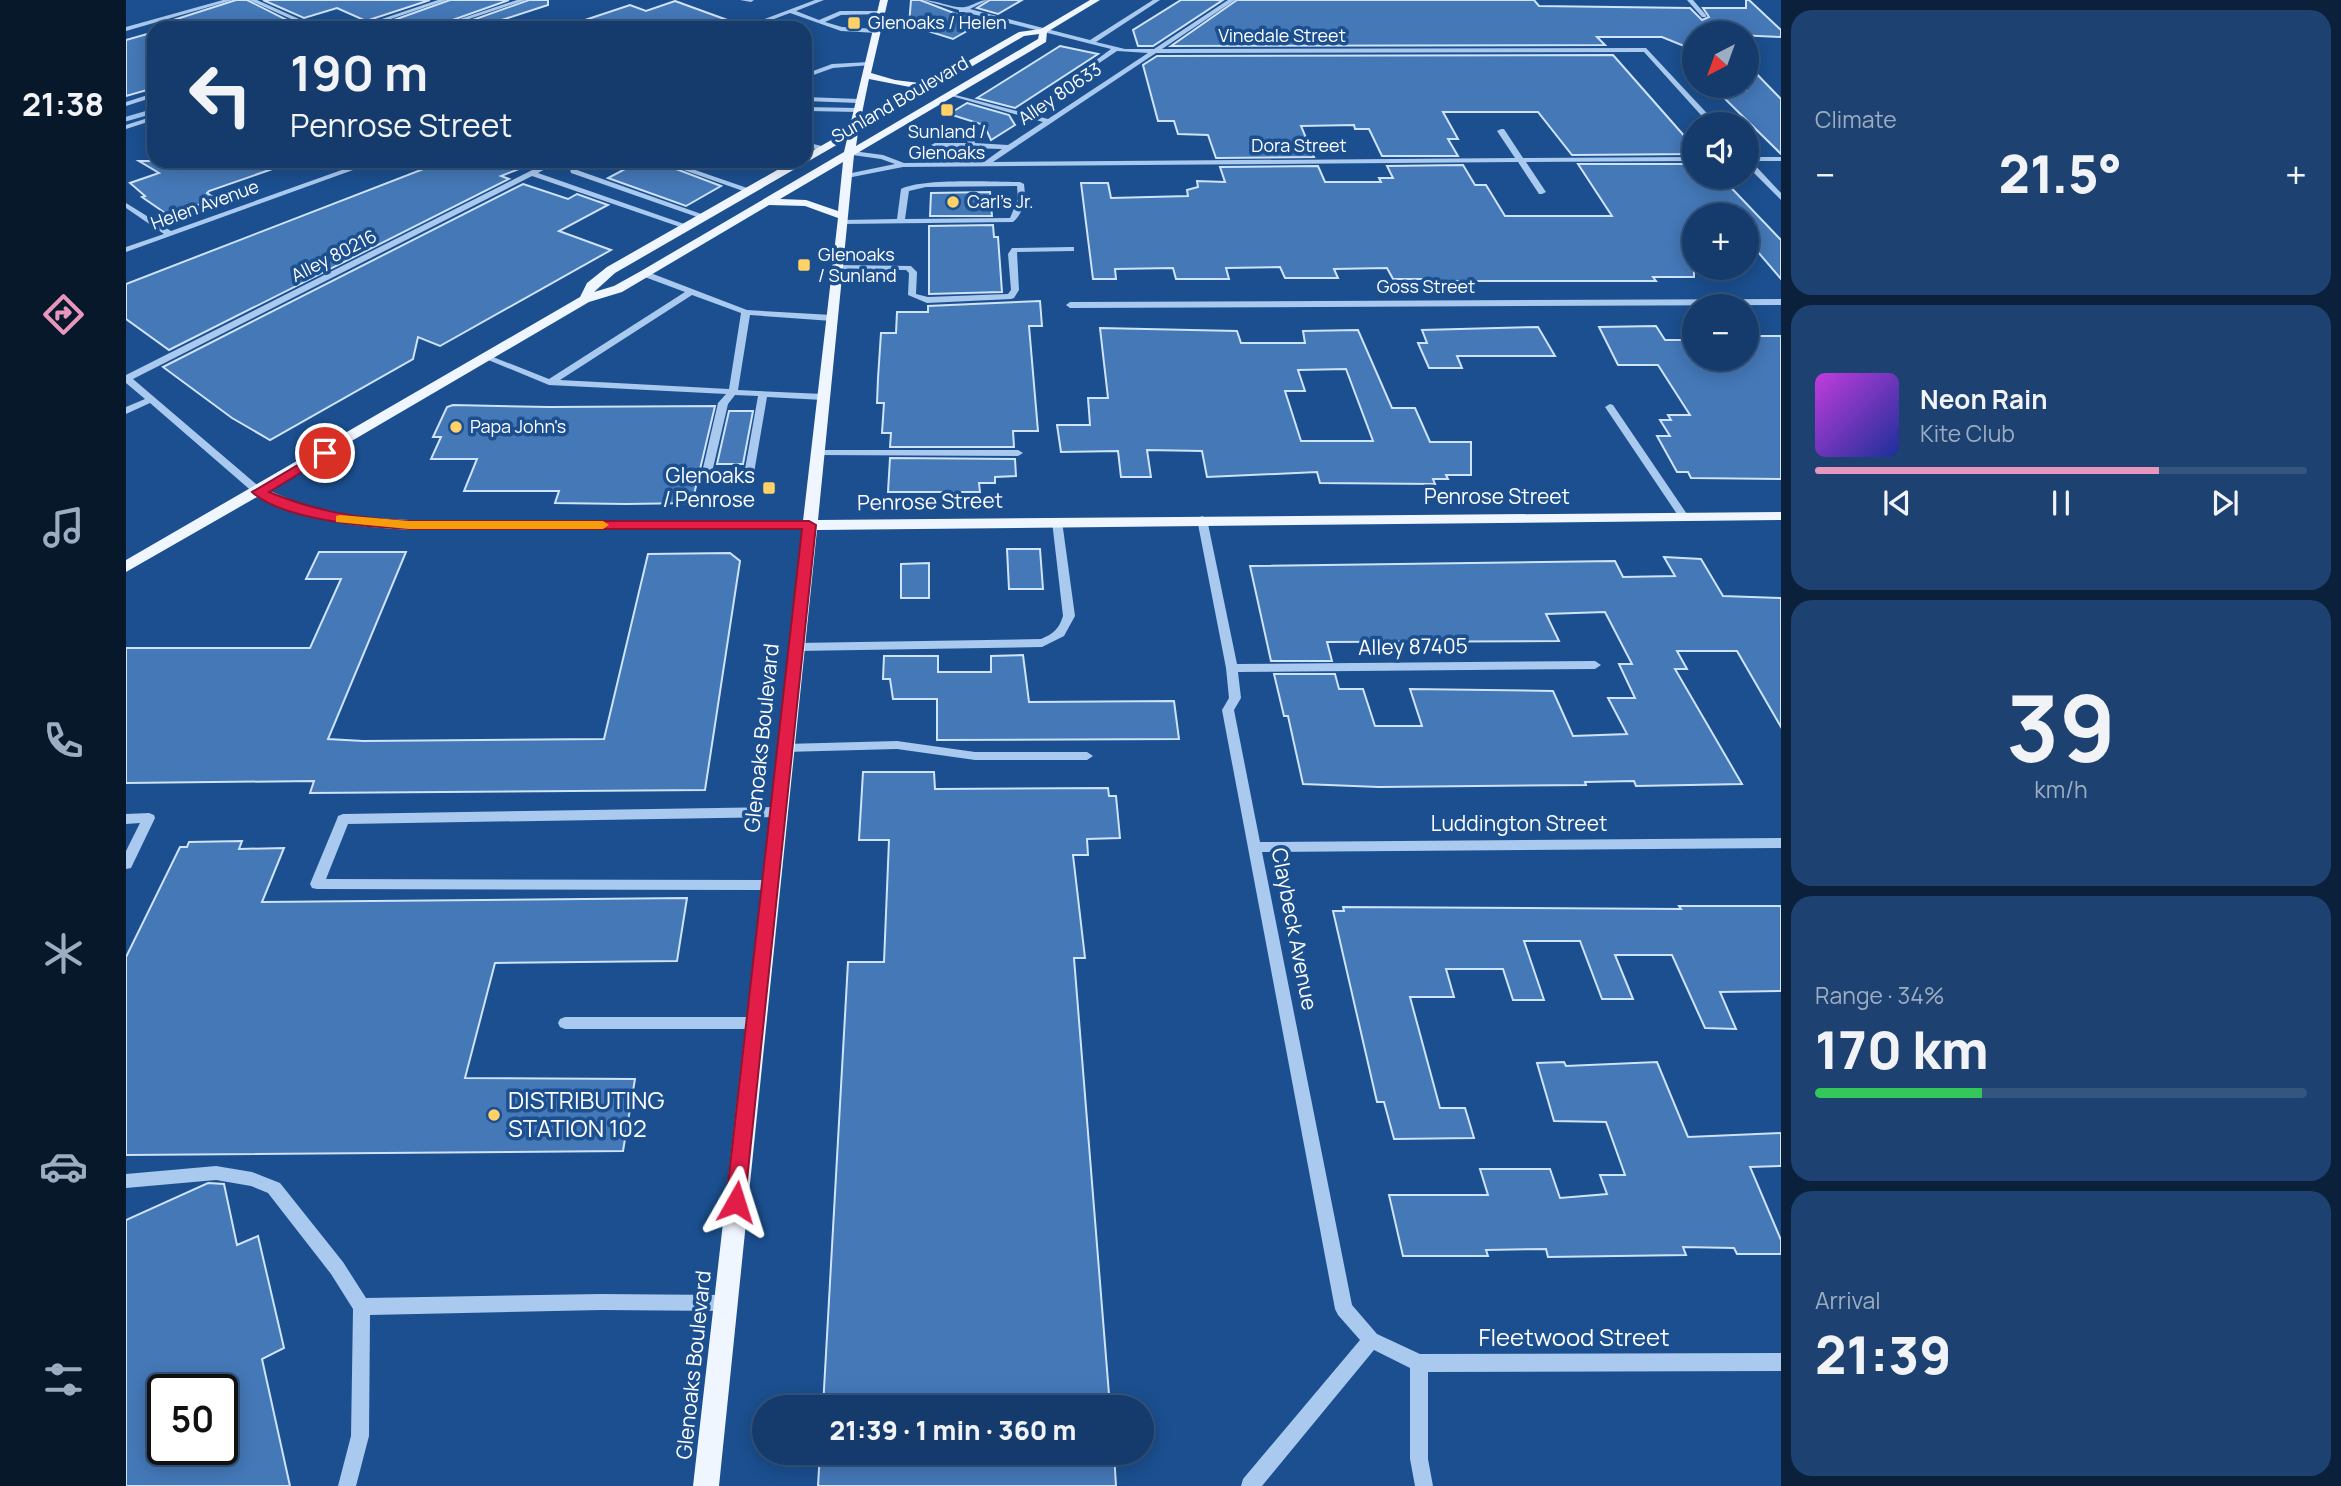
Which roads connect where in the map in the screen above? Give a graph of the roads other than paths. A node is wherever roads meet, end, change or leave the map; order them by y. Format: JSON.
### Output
{"nodes":[{"id":1,"x":230,"y":0,"type":"edge"},
{"id":2,"x":252,"y":0,"type":"edge"},
{"id":3,"x":444,"y":0,"type":"edge"},
{"id":4,"x":523,"y":0,"type":"edge"},
{"id":5,"x":743,"y":0,"type":"edge"},
{"id":6,"x":751,"y":0,"type":"edge"},
{"id":7,"x":821,"y":0,"type":"edge"},
{"id":8,"x":884,"y":0,"type":"edge"},
{"id":9,"x":926,"y":0,"type":"edge"},
{"id":10,"x":985,"y":0,"type":"edge"},
{"id":11,"x":1096,"y":0,"type":"edge"},
{"id":12,"x":1157,"y":0,"type":"edge"},
{"id":13,"x":1232,"y":0,"type":"edge"},
{"id":14,"x":1690,"y":0,"type":"edge"},
{"id":15,"x":790,"y":11,"type":"junction"},
{"id":16,"x":961,"y":11,"type":"junction"},
{"id":17,"x":881,"y":13,"type":"junction"},
{"id":18,"x":1704,"y":16,"type":"dead end"},
{"id":19,"x":155,"y":21,"type":"edge"},
{"id":20,"x":300,"y":21,"type":"edge"},
{"id":21,"x":380,"y":21,"type":"edge"},
{"id":22,"x":458,"y":21,"type":"edge"},
{"id":23,"x":763,"y":21,"type":"edge"},
{"id":24,"x":820,"y":22,"type":"junction"},
{"id":25,"x":147,"y":23,"type":"edge"},
{"id":26,"x":126,"y":29,"type":"edge"},
{"id":27,"x":877,"y":31,"type":"junction"},
{"id":28,"x":1043,"y":31,"type":"junction"},
{"id":29,"x":1091,"y":43,"type":"junction"},
{"id":30,"x":1116,"y":49,"type":"junction"},
{"id":31,"x":1151,"y":52,"type":"junction"},
{"id":32,"x":869,"y":64,"type":"junction"},
{"id":33,"x":1086,"y":70,"type":"dead end"},
{"id":34,"x":812,"y":73,"type":"edge"},
{"id":35,"x":866,"y":75,"type":"junction"},
{"id":36,"x":929,"y":87,"type":"junction"},
{"id":37,"x":947,"y":96,"type":"junction"},
{"id":38,"x":147,"y":97,"type":"edge"},
{"id":39,"x":812,"y":100,"type":"edge"},
{"id":40,"x":126,"y":104,"type":"edge"},
{"id":41,"x":858,"y":106,"type":"junction"},
{"id":42,"x":812,"y":109,"type":"edge"},
{"id":43,"x":1702,"y":112,"type":"edge"},
{"id":44,"x":147,"y":120,"type":"edge"},
{"id":45,"x":1046,"y":123,"type":"junction"},
{"id":46,"x":126,"y":127,"type":"edge"},
{"id":47,"x":856,"y":130,"type":"junction"},
{"id":48,"x":1500,"y":131,"type":"dead end"},
{"id":49,"x":969,"y":132,"type":"dead end"},
{"id":50,"x":935,"y":145,"type":"dead end"},
{"id":51,"x":972,"y":145,"type":"junction"},
{"id":52,"x":812,"y":146,"type":"edge"},
{"id":53,"x":1010,"y":146,"type":"junction"},
{"id":54,"x":823,"y":149,"type":"junction"},
{"id":55,"x":848,"y":152,"type":"junction"},
{"id":56,"x":812,"y":155,"type":"edge"},
{"id":57,"x":1520,"y":159,"type":"junction"},
{"id":58,"x":1682,"y":159,"type":"edge"},
{"id":59,"x":1781,"y":159,"type":"edge"},
{"id":60,"x":1759,"y":160,"type":"edge"},
{"id":61,"x":987,"y":163,"type":"junction"},
{"id":62,"x":1022,"y":163,"type":"junction"},
{"id":63,"x":903,"y":165,"type":"junction"},
{"id":64,"x":354,"y":168,"type":"edge"},
{"id":65,"x":544,"y":168,"type":"edge"},
{"id":66,"x":574,"y":168,"type":"edge"},
{"id":67,"x":683,"y":168,"type":"edge"},
{"id":68,"x":786,"y":169,"type":"edge"},
{"id":69,"x":533,"y":174,"type":"junction"},
{"id":70,"x":1759,"y":174,"type":"edge"},
{"id":71,"x":845,"y":177,"type":"junction"},
{"id":72,"x":1020,"y":184,"type":"junction"},
{"id":73,"x":749,"y":190,"type":"junction"},
{"id":74,"x":1542,"y":192,"type":"dead end"},
{"id":75,"x":1781,"y":198,"type":"edge"},
{"id":76,"x":764,"y":202,"type":"junction"},
{"id":77,"x":126,"y":205,"type":"edge"},
{"id":78,"x":703,"y":216,"type":"junction"},
{"id":79,"x":843,"y":219,"type":"junction"},
{"id":80,"x":901,"y":221,"type":"junction"},
{"id":81,"x":686,"y":226,"type":"junction"},
{"id":82,"x":170,"y":234,"type":"junction"},
{"id":83,"x":1071,"y":249,"type":"dead end"},
{"id":84,"x":126,"y":250,"type":"edge"},
{"id":85,"x":838,"y":267,"type":"junction"},
{"id":86,"x":645,"y":274,"type":"junction"},
{"id":87,"x":691,"y":292,"type":"junction"},
{"id":88,"x":585,"y":299,"type":"junction"},
{"id":89,"x":1781,"y":302,"type":"edge"},
{"id":90,"x":1070,"y":305,"type":"dead end"},
{"id":91,"x":746,"y":312,"type":"junction"},
{"id":92,"x":832,"y":318,"type":"junction"},
{"id":93,"x":485,"y":357,"type":"junction"},
{"id":94,"x":126,"y":379,"type":"edge"},
{"id":95,"x":549,"y":382,"type":"junction"},
{"id":96,"x":733,"y":392,"type":"junction"},
{"id":97,"x":763,"y":393,"type":"junction"},
{"id":98,"x":823,"y":397,"type":"junction"},
{"id":99,"x":152,"y":399,"type":"junction"},
{"id":100,"x":1610,"y":407,"type":"dead end"},
{"id":101,"x":126,"y":411,"type":"edge"},
{"id":102,"x":817,"y":453,"type":"junction"},
{"id":103,"x":1017,"y":453,"type":"dead end"},
{"id":104,"x":259,"y":492,"type":"junction"},
{"id":105,"x":1684,"y":516,"type":"junction"},
{"id":106,"x":1781,"y":516,"type":"edge"},
{"id":107,"x":1202,"y":519,"type":"junction"},
{"id":108,"x":1057,"y":521,"type":"junction"},
{"id":109,"x":809,"y":525,"type":"junction"},
{"id":110,"x":126,"y":567,"type":"edge"},
{"id":111,"x":796,"y":647,"type":"junction"},
{"id":112,"x":1595,"y":665,"type":"dead end"},
{"id":113,"x":1232,"y":668,"type":"junction"},
{"id":114,"x":785,"y":748,"type":"junction"},
{"id":115,"x":1087,"y":756,"type":"dead end"},
{"id":116,"x":778,"y":812,"type":"junction"},
{"id":117,"x":126,"y":819,"type":"edge"},
{"id":118,"x":1781,"y":843,"type":"edge"},
{"id":119,"x":1256,"y":847,"type":"junction"},
{"id":120,"x":126,"y":864,"type":"edge"},
{"id":121,"x":771,"y":885,"type":"junction"},
{"id":122,"x":565,"y":1023,"type":"dead end"},
{"id":123,"x":755,"y":1023,"type":"junction"},
{"id":124,"x":126,"y":1181,"type":"edge"},
{"id":125,"x":725,"y":1303,"type":"junction"},
{"id":126,"x":362,"y":1307,"type":"junction"},
{"id":127,"x":1371,"y":1340,"type":"junction"},
{"id":128,"x":1781,"y":1362,"type":"edge"},
{"id":129,"x":1419,"y":1363,"type":"junction"},
{"id":130,"x":347,"y":1486,"type":"edge"},
{"id":131,"x":706,"y":1486,"type":"edge"},
{"id":132,"x":1250,"y":1486,"type":"edge"},
{"id":133,"x":1424,"y":1486,"type":"edge"}],
"edges":[{"from":1,"to":19,"type":"street"},
{"from":2,"to":20,"type":"street"},
{"from":3,"to":21,"type":"street"},
{"from":4,"to":22,"type":"street"},
{"from":5,"to":6,"type":"street"},
{"from":7,"to":15,"type":"street"},
{"from":8,"to":17,"type":"main road","name":"Glenoaks Boulevard"},
{"from":9,"to":16,"type":"street","name":"Vinedale Street"},
{"from":10,"to":16,"type":"street"},
{"from":11,"to":28,"type":"main road","name":"Sunland Boulevard"},
{"from":12,"to":29,"type":"street"},
{"from":13,"to":31,"type":"street","name":"Alley 80633"},
{"from":14,"to":18,"type":"street"},
{"from":15,"to":23,"type":"street"},
{"from":15,"to":24,"type":"street"},
{"from":16,"to":28,"type":"street","name":"Vinedale Street"},
{"from":17,"to":24,"type":"street"},
{"from":17,"to":27,"type":"main road","name":"Glenoaks Boulevard"},
{"from":24,"to":27,"type":"street"},
{"from":25,"to":26,"type":"street"},
{"from":27,"to":32,"type":"main road","name":"Glenoaks Boulevard"},
{"from":28,"to":29,"type":"street","name":"Vinedale Street"},
{"from":28,"to":36,"type":"main road","name":"Sunland Boulevard"},
{"from":28,"to":37,"type":"main road","name":"Sunland Boulevard"},
{"from":29,"to":30,"type":"street","name":"Vinedale Street"},
{"from":30,"to":31,"type":"street","name":"Vinedale Street"},
{"from":30,"to":33,"type":"street"},
{"from":31,"to":43,"type":"street","name":"Vinedale Street"},
{"from":31,"to":45,"type":"street","name":"Alley 80633"},
{"from":32,"to":34,"type":"street"},
{"from":32,"to":35,"type":"main road","name":"Glenoaks Boulevard"},
{"from":35,"to":36,"type":"main road"},
{"from":35,"to":41,"type":"main road","name":"Glenoaks Boulevard"},
{"from":36,"to":47,"type":"main road","name":"Sunland Boulevard"},
{"from":37,"to":45,"type":"street"},
{"from":37,"to":55,"type":"main road","name":"Sunland Boulevard"},
{"from":38,"to":40,"type":"street"},
{"from":39,"to":41,"type":"street"},
{"from":41,"to":42,"type":"street"},
{"from":41,"to":47,"type":"main road","name":"Glenoaks Boulevard"},
{"from":44,"to":46,"type":"street"},
{"from":45,"to":53,"type":"street","name":"Alley 80633"},
{"from":47,"to":54,"type":"main road","name":"Sunland Boulevard"},
{"from":47,"to":55,"type":"main road","name":"Glenoaks Boulevard"},
{"from":48,"to":57,"type":"street"},
{"from":49,"to":51,"type":"street"},
{"from":50,"to":51,"type":"street"},
{"from":51,"to":53,"type":"street"},
{"from":52,"to":54,"type":"street"},
{"from":53,"to":61,"type":"street","name":"Alley 80633"},
{"from":54,"to":56,"type":"main road","name":"Sunland Boulevard"},
{"from":55,"to":63,"type":"street","name":"Dora Street"},
{"from":55,"to":71,"type":"main road","name":"Glenoaks Boulevard"},
{"from":55,"to":76,"type":"main road","name":"Sunland Boulevard"},
{"from":57,"to":58,"type":"street","name":"Dora Street"},
{"from":57,"to":62,"type":"street","name":"Dora Street"},
{"from":57,"to":74,"type":"street"},
{"from":59,"to":60,"type":"street"},
{"from":61,"to":62,"type":"street","name":"Dora Street"},
{"from":61,"to":63,"type":"street","name":"Dora Street"},
{"from":62,"to":72,"type":"street"},
{"from":63,"to":71,"type":"street","name":"Dora Street"},
{"from":64,"to":82,"type":"street","name":"Helen Avenue"},
{"from":65,"to":69,"type":"street","name":"Alley 80216"},
{"from":66,"to":78,"type":"street"},
{"from":67,"to":73,"type":"street"},
{"from":68,"to":73,"type":"main road","name":"Sunland Boulevard"},
{"from":69,"to":81,"type":"street"},
{"from":69,"to":94,"type":"street","name":"Alley 80216"},
{"from":70,"to":75,"type":"street"},
{"from":71,"to":79,"type":"main road","name":"Glenoaks Boulevard"},
{"from":72,"to":80,"type":"street"},
{"from":72,"to":80,"type":"street"},
{"from":73,"to":78,"type":"main road","name":"Sunland Boulevard"},
{"from":76,"to":79,"type":"main road"},
{"from":76,"to":86,"type":"main road","name":"Sunland Boulevard"},
{"from":77,"to":82,"type":"street"},
{"from":78,"to":81,"type":"main road","name":"Sunland Boulevard"},
{"from":79,"to":80,"type":"street"},
{"from":79,"to":85,"type":"main road","name":"Glenoaks Boulevard"},
{"from":81,"to":88,"type":"main road","name":"Sunland Boulevard"},
{"from":82,"to":84,"type":"street","name":"Helen Avenue"},
{"from":83,"to":85,"type":"street"},
{"from":85,"to":92,"type":"main road","name":"Glenoaks Boulevard"},
{"from":86,"to":87,"type":"street"},
{"from":86,"to":88,"type":"main road","name":"Sunland Boulevard"},
{"from":87,"to":91,"type":"street"},
{"from":87,"to":95,"type":"street"},
{"from":88,"to":93,"type":"main road","name":"Sunland Boulevard"},
{"from":89,"to":90,"type":"street","name":"Goss Street"},
{"from":91,"to":92,"type":"street"},
{"from":91,"to":96,"type":"street"},
{"from":92,"to":98,"type":"main road","name":"Glenoaks Boulevard"},
{"from":93,"to":95,"type":"street"},
{"from":93,"to":104,"type":"main road","name":"Sunland Boulevard"},
{"from":94,"to":99,"type":"street","name":"Penrose Street"},
{"from":95,"to":96,"type":"street"},
{"from":96,"to":97,"type":"street"},
{"from":96,"to":97,"type":"street"},
{"from":97,"to":98,"type":"street"},
{"from":98,"to":102,"type":"main road","name":"Glenoaks Boulevard"},
{"from":99,"to":101,"type":"street"},
{"from":99,"to":104,"type":"street","name":"Penrose Street"},
{"from":100,"to":105,"type":"street"},
{"from":102,"to":103,"type":"street"},
{"from":102,"to":109,"type":"main road","name":"Glenoaks Boulevard"},
{"from":104,"to":109,"type":"main road","name":"Penrose Street"},
{"from":104,"to":110,"type":"main road","name":"Sunland Boulevard"},
{"from":105,"to":106,"type":"main road","name":"Penrose Street"},
{"from":105,"to":107,"type":"main road","name":"Penrose Street"},
{"from":107,"to":108,"type":"main road","name":"Penrose Street"},
{"from":107,"to":113,"type":"street","name":"Claybeck Avenue"},
{"from":108,"to":109,"type":"main road","name":"Penrose Street"},
{"from":108,"to":111,"type":"street"},
{"from":109,"to":111,"type":"main road","name":"Glenoaks Boulevard"},
{"from":111,"to":114,"type":"main road","name":"Glenoaks Boulevard"},
{"from":112,"to":113,"type":"street","name":"Alley 87405"},
{"from":113,"to":119,"type":"street","name":"Claybeck Avenue"},
{"from":114,"to":115,"type":"street"},
{"from":114,"to":116,"type":"main road","name":"Glenoaks Boulevard"},
{"from":116,"to":121,"type":"main road","name":"Glenoaks Boulevard"},
{"from":116,"to":121,"type":"street"},
{"from":117,"to":120,"type":"street"},
{"from":118,"to":119,"type":"street","name":"Luddington Street"},
{"from":119,"to":127,"type":"street","name":"Claybeck Avenue"},
{"from":121,"to":123,"type":"main road","name":"Glenoaks Boulevard"},
{"from":122,"to":123,"type":"street"},
{"from":123,"to":125,"type":"main road","name":"Glenoaks Boulevard"},
{"from":124,"to":126,"type":"street"},
{"from":125,"to":126,"type":"street"},
{"from":125,"to":131,"type":"main road","name":"Glenoaks Boulevard"},
{"from":126,"to":130,"type":"street"},
{"from":127,"to":129,"type":"street","name":"Fleetwood Street"},
{"from":127,"to":132,"type":"street"},
{"from":128,"to":129,"type":"street","name":"Fleetwood Street"},
{"from":129,"to":133,"type":"street"}]}
